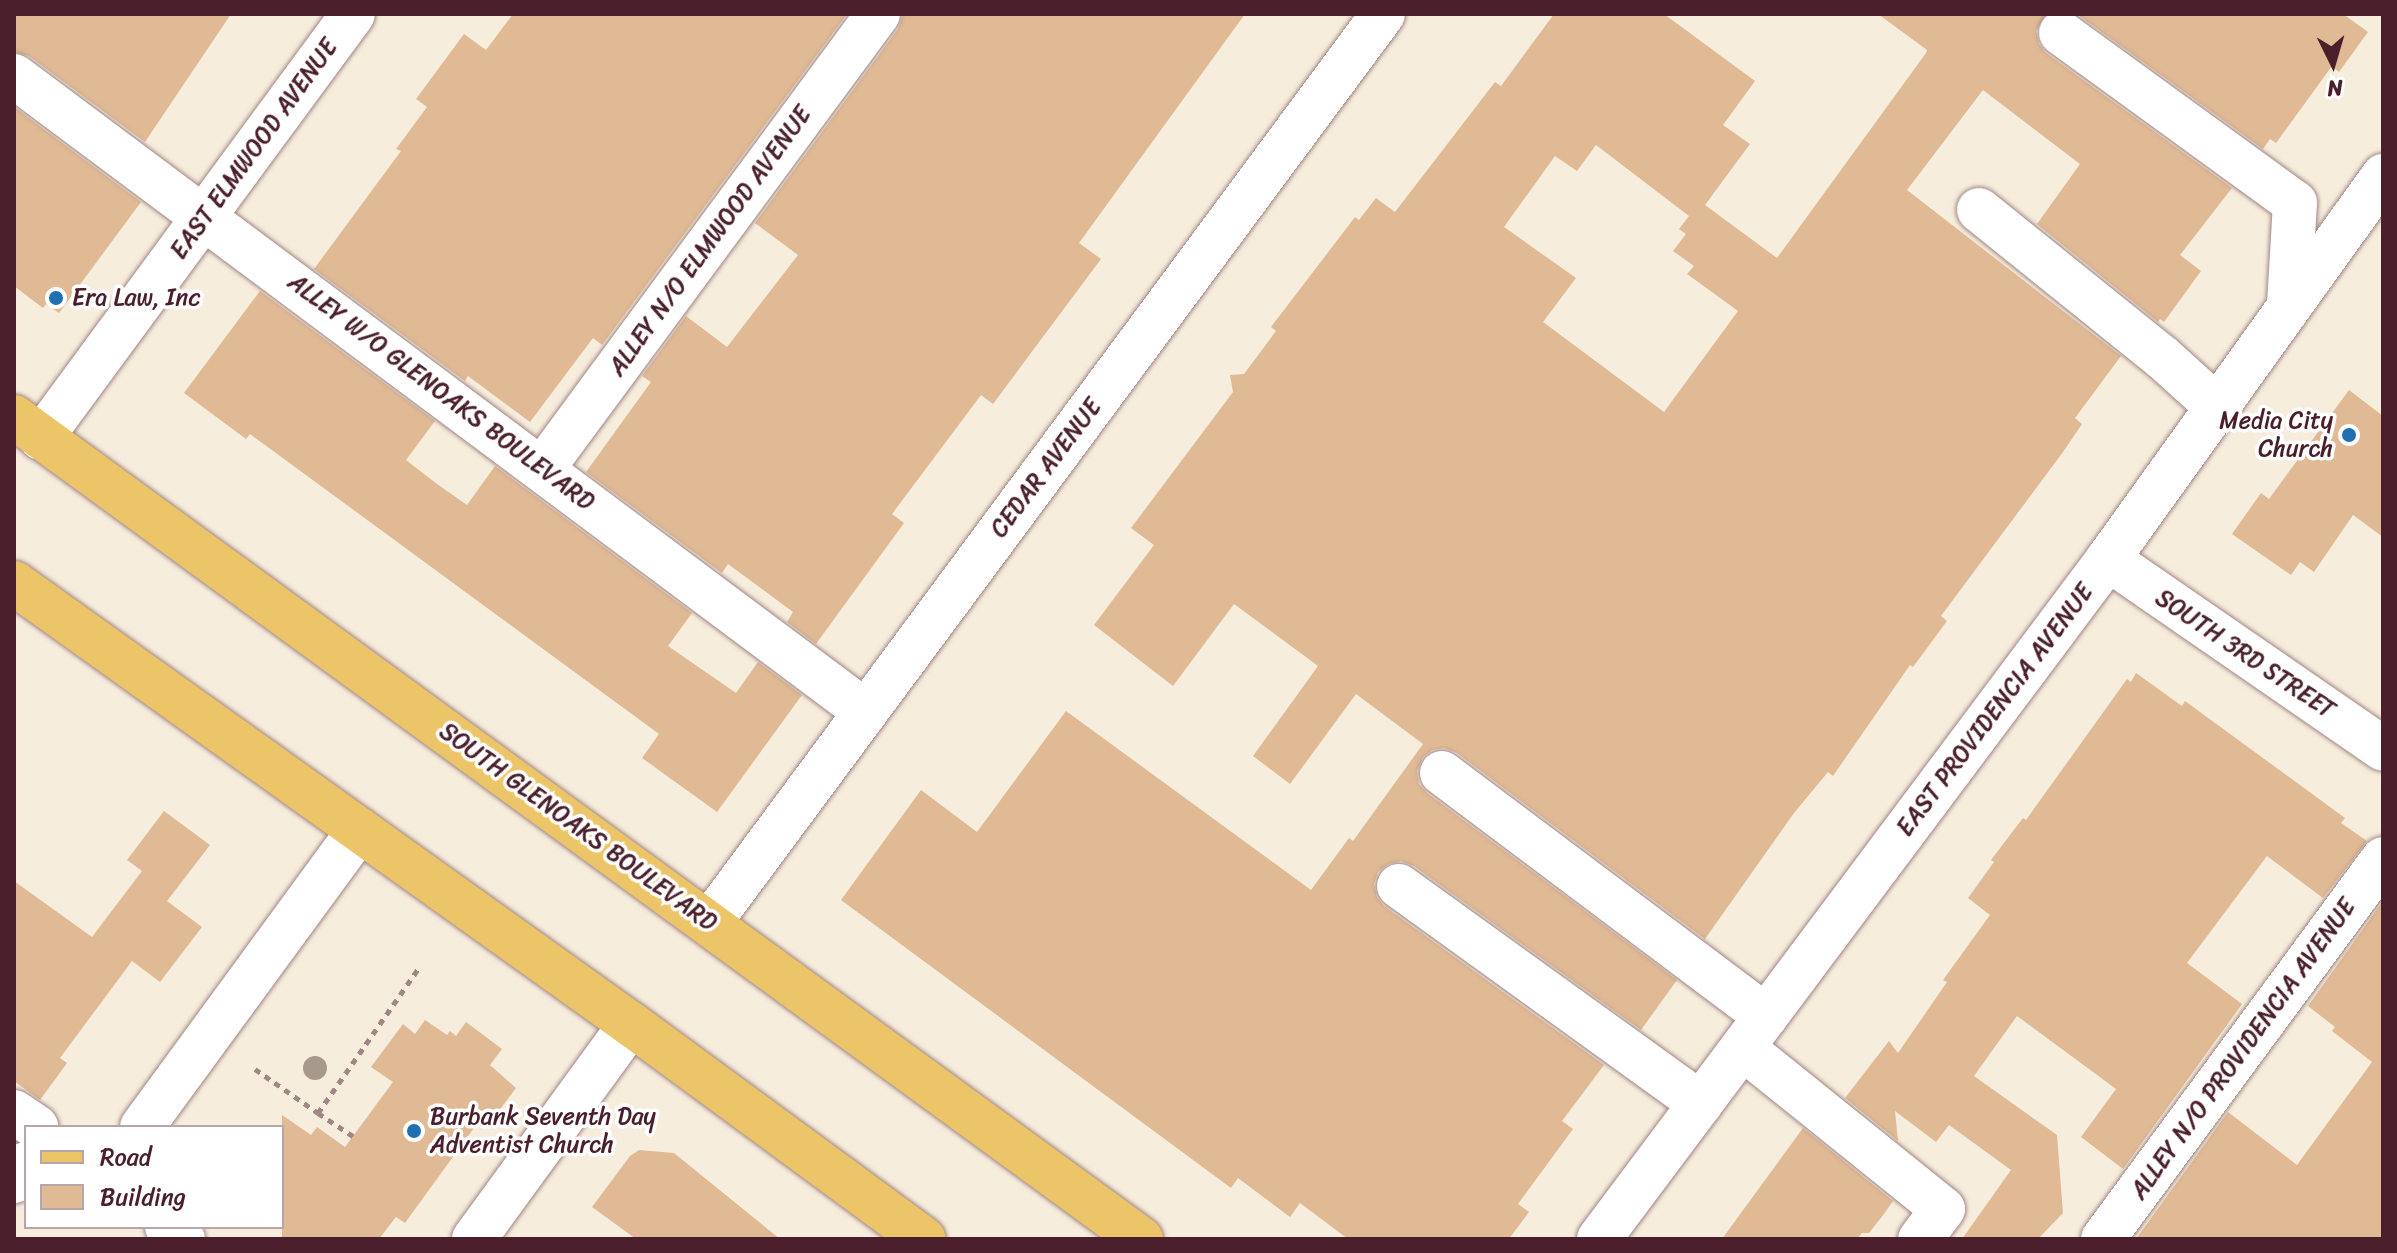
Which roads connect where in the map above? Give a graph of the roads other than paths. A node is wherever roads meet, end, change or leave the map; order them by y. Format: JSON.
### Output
{"nodes":[{"id":1,"x":353,"y":14,"type":"edge"},
{"id":2,"x":878,"y":14,"type":"edge"},
{"id":3,"x":1383,"y":14,"type":"edge"},
{"id":4,"x":2061,"y":33,"type":"dead end"},
{"id":5,"x":14,"y":76,"type":"edge"},
{"id":6,"x":2383,"y":176,"type":"edge"},
{"id":7,"x":1979,"y":210,"type":"dead end"},
{"id":8,"x":205,"y":215,"type":"junction"},
{"id":9,"x":2289,"y":305,"type":"junction"},
{"id":10,"x":2216,"y":406,"type":"junction"},
{"id":11,"x":28,"y":428,"type":"edge"},
{"id":12,"x":543,"y":468,"type":"junction"},
{"id":13,"x":2108,"y":559,"type":"junction"},
{"id":14,"x":14,"y":583,"type":"edge"},
{"id":15,"x":866,"y":712,"type":"junction"},
{"id":16,"x":2383,"y":749,"type":"edge"},
{"id":17,"x":1442,"y":773,"type":"dead end"},
{"id":18,"x":359,"y":830,"type":"junction"},
{"id":19,"x":2383,"y":859,"type":"edge"},
{"id":20,"x":1399,"y":886,"type":"dead end"},
{"id":21,"x":710,"y":922,"type":"junction"},
{"id":22,"x":631,"y":1024,"type":"junction"},
{"id":23,"x":1755,"y":1033,"type":"junction"},
{"id":24,"x":1701,"y":1104,"type":"junction"},
{"id":25,"x":14,"y":1112,"type":"edge"},
{"id":26,"x":33,"y":1125,"type":"edge"},
{"id":27,"x":143,"y":1125,"type":"edge"},
{"id":28,"x":474,"y":1239,"type":"edge"},
{"id":29,"x":924,"y":1239,"type":"edge"},
{"id":30,"x":1141,"y":1239,"type":"edge"},
{"id":31,"x":1599,"y":1239,"type":"edge"},
{"id":32,"x":1920,"y":1239,"type":"edge"},
{"id":33,"x":2103,"y":1239,"type":"edge"}],
"edges":[{"from":1,"to":8,"type":"street","name":"EAST ELMWOOD AVENUE"},
{"from":2,"to":12,"type":"street","name":"ALLEY N/O ELMWOOD AVENUE"},
{"from":3,"to":15,"type":"street","name":"CEDAR AVENUE"},
{"from":4,"to":9,"type":"street"},
{"from":5,"to":8,"type":"street","name":"ALLEY W/O GLENOAKS BOULEVARD"},
{"from":6,"to":9,"type":"street","name":"EAST PROVIDENCIA AVENUE"},
{"from":7,"to":10,"type":"street"},
{"from":8,"to":11,"type":"street","name":"EAST ELMWOOD AVENUE"},
{"from":8,"to":12,"type":"street","name":"ALLEY W/O GLENOAKS BOULEVARD"},
{"from":9,"to":10,"type":"street","name":"EAST PROVIDENCIA AVENUE"},
{"from":10,"to":13,"type":"street","name":"EAST PROVIDENCIA AVENUE"},
{"from":11,"to":21,"type":"main road","name":"SOUTH GLENOAKS BOULEVARD"},
{"from":12,"to":15,"type":"street","name":"ALLEY W/O GLENOAKS BOULEVARD"},
{"from":13,"to":16,"type":"street","name":"SOUTH 3RD STREET"},
{"from":13,"to":23,"type":"street","name":"EAST PROVIDENCIA AVENUE"},
{"from":14,"to":18,"type":"main road"},
{"from":15,"to":21,"type":"street","name":"CEDAR AVENUE"},
{"from":17,"to":23,"type":"street"},
{"from":18,"to":22,"type":"main road"},
{"from":18,"to":27,"type":"street"},
{"from":19,"to":33,"type":"street","name":"ALLEY N/O PROVIDENCIA AVENUE"},
{"from":20,"to":24,"type":"street"},
{"from":21,"to":30,"type":"main road","name":"SOUTH GLENOAKS BOULEVARD"},
{"from":22,"to":28,"type":"street"},
{"from":22,"to":29,"type":"main road"},
{"from":23,"to":24,"type":"street","name":"EAST PROVIDENCIA AVENUE"},
{"from":23,"to":32,"type":"street"},
{"from":24,"to":31,"type":"street","name":"EAST PROVIDENCIA AVENUE"},
{"from":25,"to":26,"type":"street"}]}
